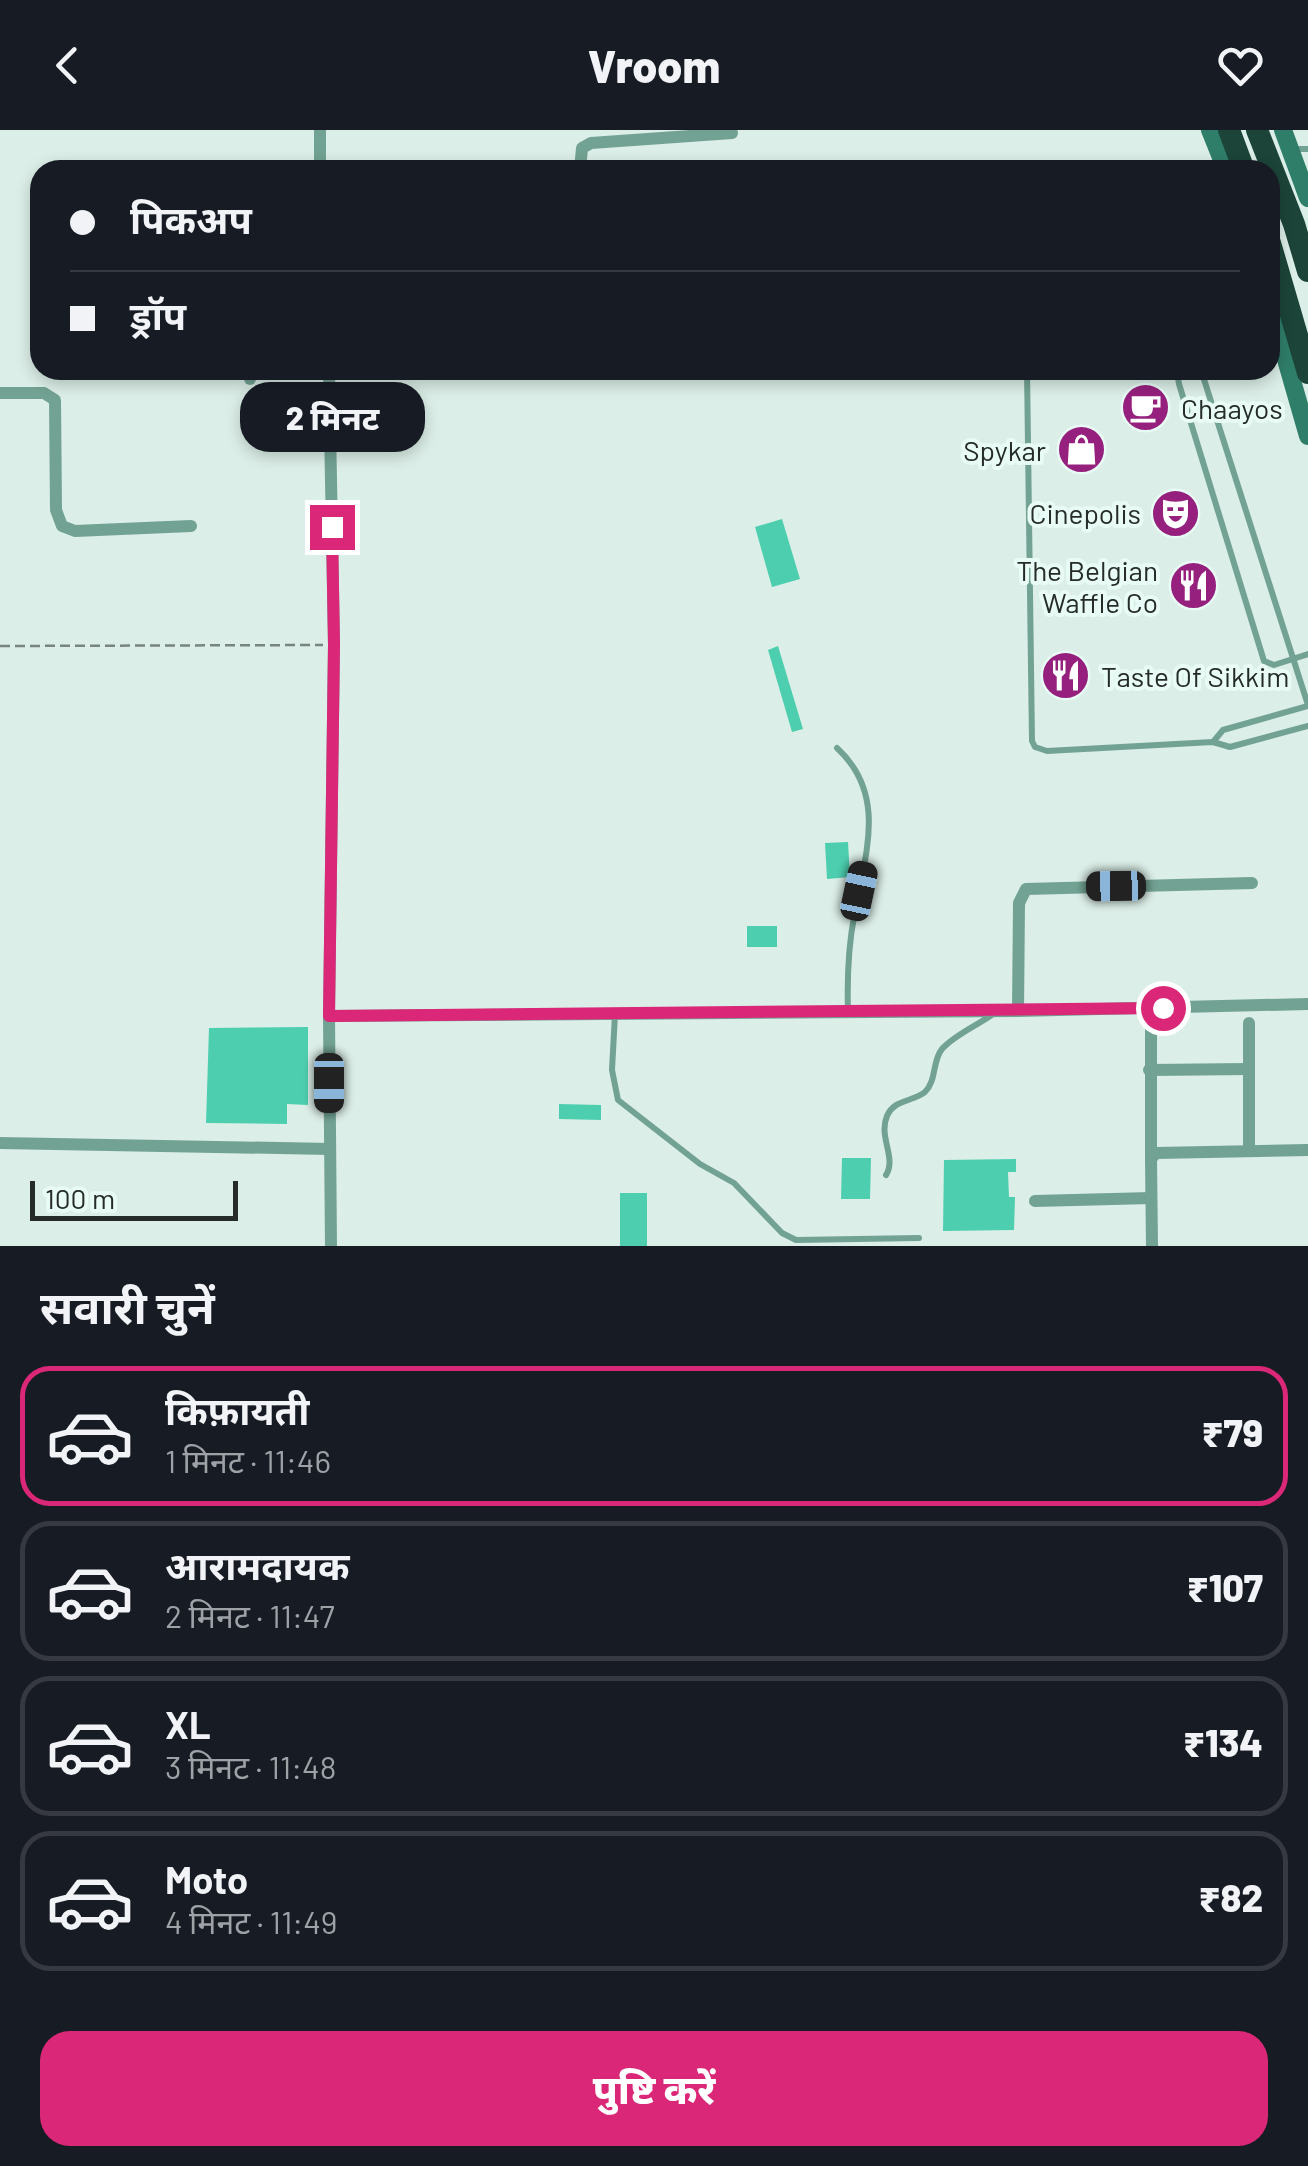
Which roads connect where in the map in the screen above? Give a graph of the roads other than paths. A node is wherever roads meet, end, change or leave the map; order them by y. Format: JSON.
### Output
{"nodes":[{"id":1,"x":320,"y":130,"type":"edge"},
{"id":2,"x":1210,"y":130,"type":"edge"},
{"id":3,"x":1228,"y":130,"type":"edge"},
{"id":4,"x":1257,"y":130,"type":"edge"},
{"id":5,"x":1284,"y":130,"type":"edge"},
{"id":6,"x":732,"y":133,"type":"dead end"},
{"id":7,"x":1300,"y":149,"type":"edge"},
{"id":8,"x":320,"y":160,"type":"edge"},
{"id":9,"x":581,"y":160,"type":"edge"},
{"id":10,"x":1222,"y":160,"type":"edge"},
{"id":11,"x":1240,"y":160,"type":"edge"},
{"id":12,"x":1269,"y":160,"type":"edge"},
{"id":13,"x":1280,"y":188,"type":"edge"},
{"id":14,"x":1308,"y":198,"type":"edge"},
{"id":15,"x":1308,"y":271,"type":"edge"},
{"id":16,"x":1280,"y":277,"type":"edge"},
{"id":17,"x":1280,"y":340,"type":"edge"},
{"id":18,"x":1308,"y":373,"type":"edge"},
{"id":19,"x":329,"y":380,"type":"edge"},
{"id":20,"x":1027,"y":380,"type":"edge"},
{"id":21,"x":1178,"y":380,"type":"edge"},
{"id":22,"x":1204,"y":380,"type":"edge"},
{"id":23,"x":0,"y":392,"type":"edge"},
{"id":24,"x":1308,"y":436,"type":"edge"},
{"id":25,"x":191,"y":526,"type":"dead end"},
{"id":26,"x":1308,"y":654,"type":"edge"},
{"id":27,"x":1294,"y":657,"type":"junction"},
{"id":28,"x":1308,"y":706,"type":"edge"},
{"id":29,"x":1308,"y":726,"type":"edge"},
{"id":30,"x":1213,"y":742,"type":"junction"},
{"id":31,"x":837,"y":748,"type":"dead end"},
{"id":32,"x":1252,"y":883,"type":"dead end"},
{"id":33,"x":1308,"y":1004,"type":"edge"},
{"id":34,"x":998,"y":1011,"type":"junction"},
{"id":35,"x":1018,"y":1011,"type":"junction"},
{"id":36,"x":615,"y":1012,"type":"junction"},
{"id":37,"x":848,"y":1012,"type":"junction"},
{"id":38,"x":329,"y":1016,"type":"junction"},
{"id":39,"x":1249,"y":1023,"type":"dead end"},
{"id":40,"x":1151,"y":1031,"type":"dead end"},
{"id":41,"x":1250,"y":1069,"type":"junction"},
{"id":42,"x":1149,"y":1070,"type":"junction"},
{"id":43,"x":0,"y":1143,"type":"edge"},
{"id":44,"x":330,"y":1149,"type":"junction"},
{"id":45,"x":1308,"y":1150,"type":"edge"},
{"id":46,"x":1248,"y":1151,"type":"junction"},
{"id":47,"x":1150,"y":1159,"type":"junction"},
{"id":48,"x":886,"y":1176,"type":"dead end"},
{"id":49,"x":1151,"y":1198,"type":"junction"},
{"id":50,"x":1036,"y":1200,"type":"dead end"},
{"id":51,"x":920,"y":1238,"type":"dead end"},
{"id":52,"x":331,"y":1246,"type":"edge"},
{"id":53,"x":1152,"y":1246,"type":"edge"}],
"edges":[{"from":1,"to":8,"type":"street"},
{"from":2,"to":10,"type":"main road"},
{"from":3,"to":11,"type":"highway"},
{"from":4,"to":12,"type":"highway"},
{"from":5,"to":7,"type":"main road"},
{"from":6,"to":9,"type":"street"},
{"from":7,"to":14,"type":"main road"},
{"from":13,"to":15,"type":"highway"},
{"from":16,"to":18,"type":"highway"},
{"from":17,"to":24,"type":"main road"},
{"from":19,"to":38,"type":"street"},
{"from":20,"to":30,"type":"lane"},
{"from":21,"to":27,"type":"lane"},
{"from":22,"to":27,"type":"lane"},
{"from":23,"to":25,"type":"street"},
{"from":26,"to":27,"type":"lane"},
{"from":27,"to":28,"type":"lane"},
{"from":28,"to":30,"type":"lane"},
{"from":29,"to":30,"type":"lane"},
{"from":31,"to":37,"type":"lane"},
{"from":32,"to":35,"type":"street"},
{"from":33,"to":35,"type":"street"},
{"from":34,"to":35,"type":"street"},
{"from":34,"to":37,"type":"street"},
{"from":34,"to":48,"type":"lane"},
{"from":36,"to":37,"type":"street"},
{"from":36,"to":38,"type":"street"},
{"from":36,"to":51,"type":"lane"},
{"from":38,"to":44,"type":"street"},
{"from":39,"to":41,"type":"street"},
{"from":40,"to":42,"type":"street"},
{"from":41,"to":42,"type":"street"},
{"from":41,"to":46,"type":"street"},
{"from":42,"to":47,"type":"street"},
{"from":43,"to":44,"type":"street"},
{"from":44,"to":52,"type":"street"},
{"from":45,"to":46,"type":"street"},
{"from":46,"to":47,"type":"street"},
{"from":47,"to":49,"type":"street"},
{"from":49,"to":50,"type":"street"},
{"from":49,"to":53,"type":"street"}]}
